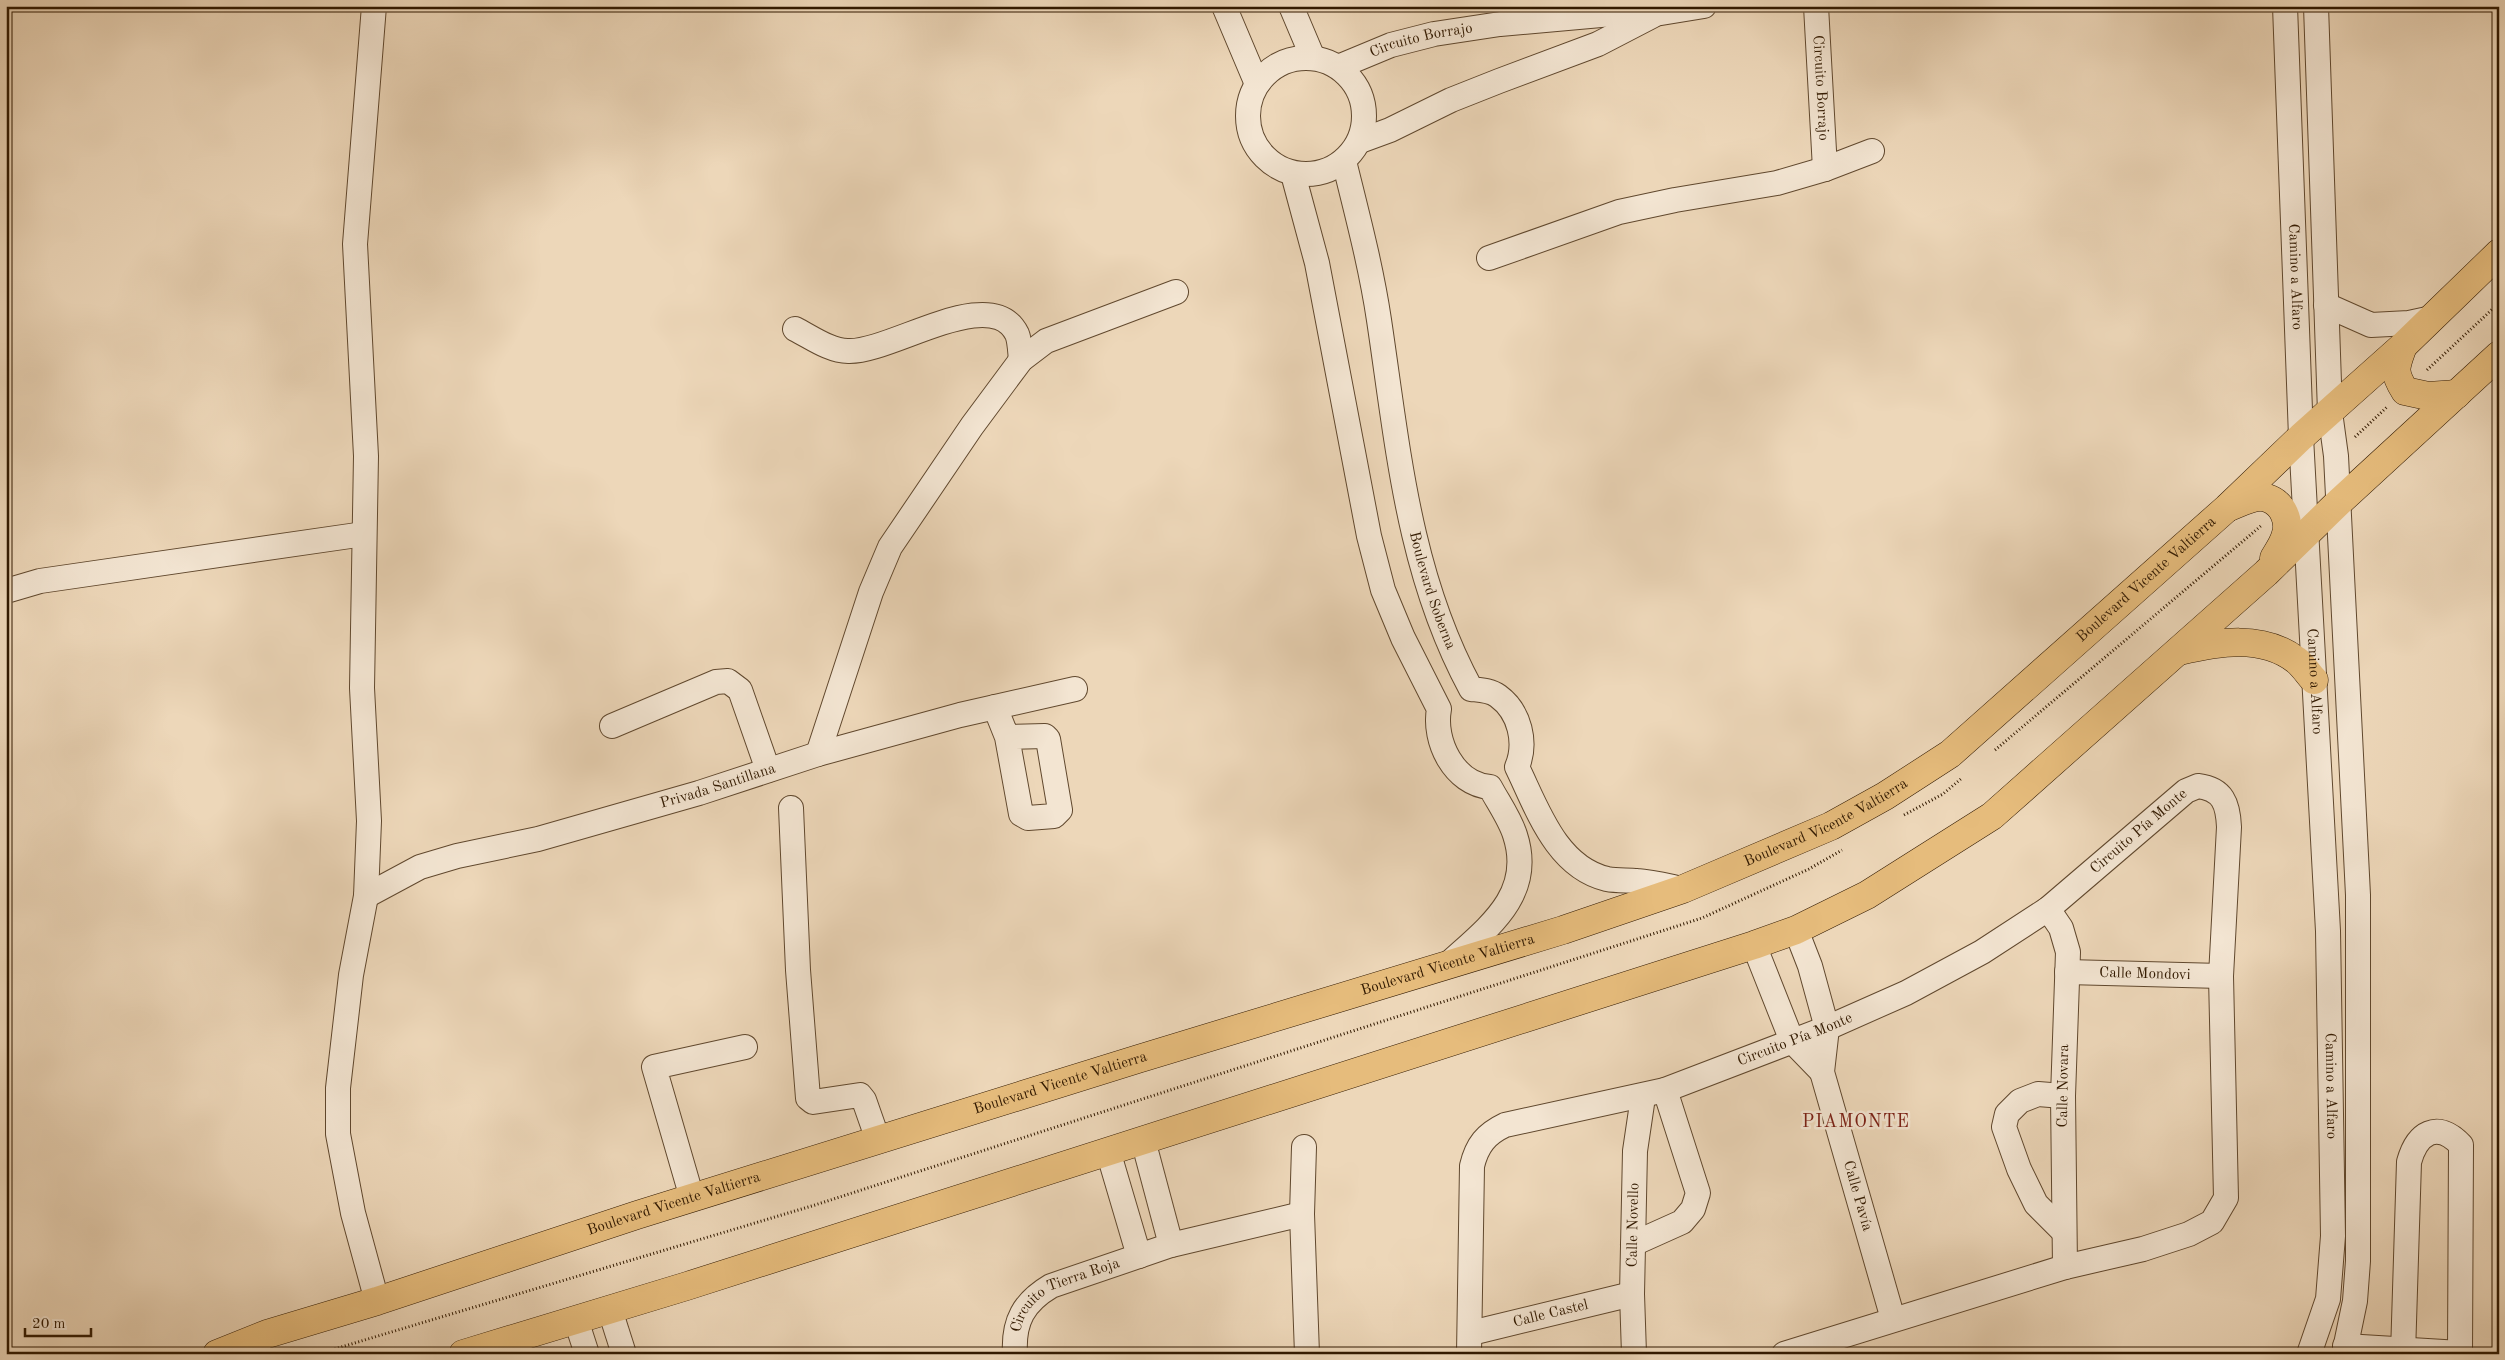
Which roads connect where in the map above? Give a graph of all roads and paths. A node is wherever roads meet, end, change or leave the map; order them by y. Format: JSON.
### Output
{"nodes":[{"id":1,"x":374,"y":6,"type":"edge"},
{"id":2,"x":1224,"y":6,"type":"edge"},
{"id":3,"x":1291,"y":6,"type":"edge"},
{"id":4,"x":1704,"y":6,"type":"edge"},
{"id":5,"x":1816,"y":6,"type":"edge"},
{"id":6,"x":2285,"y":6,"type":"edge"},
{"id":7,"x":2316,"y":6,"type":"edge"},
{"id":8,"x":1655,"y":14,"type":"junction"},
{"id":9,"x":1313,"y":58,"type":"junction"},
{"id":10,"x":1338,"y":67,"type":"junction"},
{"id":11,"x":1257,"y":84,"type":"junction"},
{"id":12,"x":1360,"y":141,"type":"junction"},
{"id":13,"x":1872,"y":151,"type":"dead end"},
{"id":14,"x":1344,"y":161,"type":"junction"},
{"id":15,"x":1825,"y":169,"type":"junction"},
{"id":16,"x":1293,"y":174,"type":"junction"},
{"id":17,"x":2499,"y":253,"type":"edge"},
{"id":18,"x":1489,"y":258,"type":"dead end"},
{"id":19,"x":1176,"y":292,"type":"dead end"},
{"id":20,"x":2326,"y":305,"type":"junction"},
{"id":21,"x":2432,"y":318,"type":"junction"},
{"id":22,"x":796,"y":330,"type":"dead end"},
{"id":23,"x":2404,"y":346,"type":"junction"},
{"id":24,"x":2499,"y":355,"type":"edge"},
{"id":25,"x":1021,"y":360,"type":"junction"},
{"id":26,"x":2457,"y":394,"type":"junction"},
{"id":27,"x":2330,"y":412,"type":"junction"},
{"id":28,"x":2300,"y":437,"type":"junction"},
{"id":29,"x":2338,"y":503,"type":"junction"},
{"id":30,"x":2227,"y":508,"type":"junction"},
{"id":31,"x":2306,"y":533,"type":"junction"},
{"id":32,"x":364,"y":534,"type":"junction"},
{"id":33,"x":2266,"y":573,"type":"junction"},
{"id":34,"x":6,"y":591,"type":"edge"},
{"id":35,"x":2176,"y":652,"type":"junction"},
{"id":36,"x":2314,"y":680,"type":"junction"},
{"id":37,"x":1075,"y":689,"type":"dead end"},
{"id":38,"x":1471,"y":689,"type":"junction"},
{"id":39,"x":995,"y":707,"type":"junction"},
{"id":40,"x":1439,"y":709,"type":"junction"},
{"id":41,"x":612,"y":726,"type":"dead end"},
{"id":42,"x":1007,"y":737,"type":"dead end"},
{"id":43,"x":818,"y":754,"type":"junction"},
{"id":44,"x":1517,"y":767,"type":"junction"},
{"id":45,"x":768,"y":770,"type":"junction"},
{"id":46,"x":1490,"y":787,"type":"junction"},
{"id":47,"x":791,"y":808,"type":"dead end"},
{"id":48,"x":1682,"y":889,"type":"junction"},
{"id":49,"x":366,"y":896,"type":"junction"},
{"id":50,"x":2048,"y":909,"type":"junction"},
{"id":51,"x":2358,"y":929,"type":"junction"},
{"id":52,"x":1796,"y":930,"type":"junction"},
{"id":53,"x":2328,"y":931,"type":"junction"},
{"id":54,"x":1754,"y":945,"type":"junction"},
{"id":55,"x":1445,"y":967,"type":"junction"},
{"id":56,"x":2067,"y":972,"type":"junction"},
{"id":57,"x":2221,"y":976,"type":"junction"},
{"id":58,"x":1827,"y":1028,"type":"junction"},
{"id":59,"x":1792,"y":1041,"type":"junction"},
{"id":60,"x":745,"y":1047,"type":"dead end"},
{"id":61,"x":1822,"y":1072,"type":"junction"},
{"id":62,"x":1665,"y":1090,"type":"junction"},
{"id":63,"x":2063,"y":1096,"type":"junction"},
{"id":64,"x":1643,"y":1097,"type":"junction"},
{"id":65,"x":878,"y":1140,"type":"junction"},
{"id":66,"x":1143,"y":1140,"type":"junction"},
{"id":67,"x":1304,"y":1147,"type":"dead end"},
{"id":68,"x":1108,"y":1151,"type":"junction"},
{"id":69,"x":692,"y":1198,"type":"junction"},
{"id":70,"x":1302,"y":1214,"type":"junction"},
{"id":71,"x":2064,"y":1232,"type":"junction"},
{"id":72,"x":1633,"y":1244,"type":"junction"},
{"id":73,"x":1171,"y":1245,"type":"junction"},
{"id":74,"x":1140,"y":1256,"type":"junction"},
{"id":75,"x":2065,"y":1268,"type":"junction"},
{"id":76,"x":1632,"y":1294,"type":"junction"},
{"id":77,"x":377,"y":1301,"type":"junction"},
{"id":78,"x":610,"y":1310,"type":"junction"},
{"id":79,"x":1893,"y":1319,"type":"junction"},
{"id":80,"x":576,"y":1320,"type":"junction"},
{"id":81,"x":1470,"y":1343,"type":"edge"},
{"id":82,"x":262,"y":1344,"type":"edge"},
{"id":83,"x":2345,"y":1350,"type":"edge"},
{"id":84,"x":2403,"y":1352,"type":"edge"},
{"id":85,"x":471,"y":1353,"type":"edge"},
{"id":86,"x":2460,"y":1353,"type":"edge"},
{"id":87,"x":217,"y":1354,"type":"edge"},
{"id":88,"x":587,"y":1354,"type":"edge"},
{"id":89,"x":624,"y":1354,"type":"edge"},
{"id":90,"x":1015,"y":1354,"type":"edge"},
{"id":91,"x":1307,"y":1354,"type":"edge"},
{"id":92,"x":1634,"y":1354,"type":"edge"},
{"id":93,"x":1784,"y":1354,"type":"edge"},
{"id":94,"x":2310,"y":1354,"type":"edge"}],
"edges":[{"from":1,"to":32,"type":"street"},
{"from":2,"to":11,"type":"street"},
{"from":3,"to":9,"type":"street"},
{"from":4,"to":8,"type":"street","name":"Circuito Borrajo"},
{"from":5,"to":15,"type":"street","name":"Circuito Borrajo"},
{"from":6,"to":28,"type":"street","name":"Camino a Alfaro"},
{"from":7,"to":20,"type":"street","name":"Camino a Alfaro"},
{"from":8,"to":10,"type":"street","name":"Circuito Borrajo"},
{"from":8,"to":12,"type":"street","name":"Circuito Borrajo"},
{"from":9,"to":10,"type":"street"},
{"from":9,"to":11,"type":"street"},
{"from":10,"to":12,"type":"street"},
{"from":11,"to":16,"type":"street"},
{"from":12,"to":14,"type":"street"},
{"from":13,"to":15,"type":"street"},
{"from":14,"to":16,"type":"street"},
{"from":14,"to":38,"type":"street","name":"Boulevard Soberna"},
{"from":15,"to":18,"type":"street"},
{"from":16,"to":40,"type":"street"},
{"from":17,"to":21,"type":"main road","name":"Boulevard Vicente Valtierra"},
{"from":19,"to":25,"type":"street"},
{"from":20,"to":21,"type":"street"},
{"from":20,"to":27,"type":"street","name":"Camino a Alfaro"},
{"from":21,"to":23,"type":"main road","name":"Boulevard Vicente Valtierra"},
{"from":22,"to":25,"type":"street"},
{"from":23,"to":26,"type":"main road"},
{"from":23,"to":27,"type":"main road","name":"Boulevard Vicente Valtierra"},
{"from":24,"to":26,"type":"main road"},
{"from":25,"to":43,"type":"street"},
{"from":26,"to":29,"type":"main road"},
{"from":27,"to":28,"type":"main road","name":"Boulevard Vicente Valtierra"},
{"from":27,"to":29,"type":"street","name":"Camino a Alfaro"},
{"from":28,"to":30,"type":"main road","name":"Boulevard Vicente Valtierra"},
{"from":28,"to":31,"type":"street","name":"Camino a Alfaro"},
{"from":29,"to":31,"type":"main road"},
{"from":29,"to":51,"type":"street","name":"Camino a Alfaro"},
{"from":30,"to":33,"type":"main road"},
{"from":30,"to":48,"type":"main road","name":"Boulevard Vicente Valtierra"},
{"from":31,"to":33,"type":"main road"},
{"from":31,"to":36,"type":"street","name":"Camino a Alfaro"},
{"from":32,"to":34,"type":"street"},
{"from":32,"to":49,"type":"street"},
{"from":33,"to":35,"type":"main road"},
{"from":35,"to":36,"type":"main road"},
{"from":35,"to":52,"type":"main road"},
{"from":36,"to":53,"type":"street","name":"Camino a Alfaro"},
{"from":37,"to":39,"type":"street","name":"Privada Santillana"},
{"from":38,"to":40,"type":"street"},
{"from":38,"to":44,"type":"street"},
{"from":39,"to":42,"type":"street"},
{"from":39,"to":43,"type":"street","name":"Privada Santillana"},
{"from":40,"to":46,"type":"street"},
{"from":41,"to":45,"type":"street"},
{"from":43,"to":45,"type":"street","name":"Privada Santillana"},
{"from":44,"to":46,"type":"street"},
{"from":44,"to":48,"type":"street"},
{"from":45,"to":49,"type":"street","name":"Privada Santillana"},
{"from":46,"to":55,"type":"street"},
{"from":47,"to":65,"type":"street"},
{"from":48,"to":55,"type":"main road","name":"Boulevard Vicente Valtierra"},
{"from":49,"to":77,"type":"street"},
{"from":50,"to":56,"type":"street","name":"Calle Novara"},
{"from":50,"to":57,"type":"street","name":"Circuito Pía Monte"},
{"from":50,"to":58,"type":"street","name":"Circuito Pía Monte"},
{"from":51,"to":53,"type":"street"},
{"from":51,"to":83,"type":"street","name":"Camino a Alfaro"},
{"from":52,"to":54,"type":"main road"},
{"from":52,"to":58,"type":"street","name":"Calle Pavía"},
{"from":53,"to":94,"type":"street","name":"Camino a Alfaro"},
{"from":54,"to":59,"type":"street","name":"Calle Pavía"},
{"from":54,"to":66,"type":"main road"},
{"from":55,"to":65,"type":"main road","name":"Boulevard Vicente Valtierra"},
{"from":56,"to":57,"type":"street","name":"Calle Mondovi"},
{"from":56,"to":63,"type":"street","name":"Calle Novara"},
{"from":57,"to":75,"type":"street","name":"Circuito Pía Monte"},
{"from":58,"to":59,"type":"street","name":"Circuito Pía Monte"},
{"from":58,"to":61,"type":"street","name":"Calle Pavía"},
{"from":59,"to":61,"type":"street","name":"Calle Pavía"},
{"from":59,"to":62,"type":"street","name":"Circuito Pía Monte"},
{"from":60,"to":69,"type":"street"},
{"from":61,"to":79,"type":"street","name":"Calle Pavía"},
{"from":62,"to":64,"type":"street","name":"Circuito Pía Monte"},
{"from":62,"to":72,"type":"street"},
{"from":63,"to":71,"type":"street","name":"Calle Novara"},
{"from":63,"to":71,"type":"street"},
{"from":64,"to":72,"type":"street","name":"Calle Novello"},
{"from":64,"to":81,"type":"street","name":"Circuito Pía Monte"},
{"from":65,"to":69,"type":"main road","name":"Boulevard Vicente Valtierra"},
{"from":66,"to":68,"type":"main road"},
{"from":66,"to":73,"type":"street"},
{"from":67,"to":70,"type":"street"},
{"from":68,"to":74,"type":"street","name":"Circuito Tierra Roja"},
{"from":68,"to":78,"type":"main road"},
{"from":69,"to":77,"type":"main road","name":"Boulevard Vicente Valtierra"},
{"from":70,"to":73,"type":"street","name":"Circuito Tierra Roja"},
{"from":70,"to":91,"type":"street"},
{"from":71,"to":75,"type":"street","name":"Calle Novara"},
{"from":72,"to":76,"type":"street","name":"Calle Novello"},
{"from":73,"to":74,"type":"street","name":"Circuito Tierra Roja"},
{"from":74,"to":90,"type":"street","name":"Circuito Tierra Roja"},
{"from":75,"to":79,"type":"street","name":"Circuito Pía Monte"},
{"from":76,"to":81,"type":"street","name":"Calle Castel"},
{"from":76,"to":92,"type":"street","name":"Calle Novello"},
{"from":77,"to":82,"type":"main road","name":"Boulevard Vicente Valtierra"},
{"from":78,"to":80,"type":"main road"},
{"from":78,"to":89,"type":"street"},
{"from":79,"to":93,"type":"street","name":"Circuito Pía Monte"},
{"from":80,"to":85,"type":"main road"},
{"from":80,"to":88,"type":"street"},
{"from":82,"to":87,"type":"main road","name":"Boulevard Vicente Valtierra"},
{"from":83,"to":84,"type":"street"},
{"from":84,"to":86,"type":"street"},
{"from":84,"to":86,"type":"street"}]}
